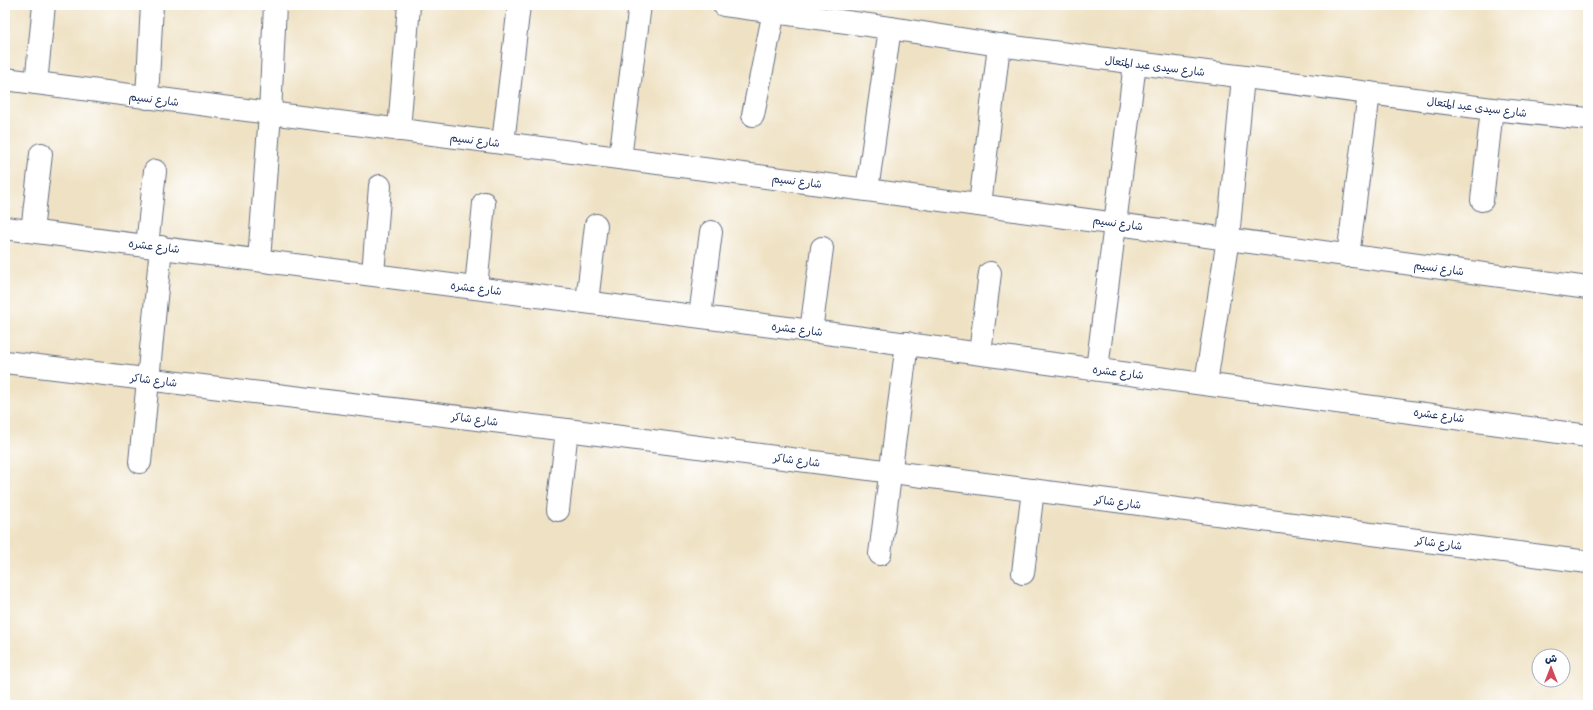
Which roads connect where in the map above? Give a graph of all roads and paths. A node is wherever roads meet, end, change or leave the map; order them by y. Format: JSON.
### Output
{"nodes":[{"id":1,"x":44,"y":5,"type":"edge"},
{"id":2,"x":152,"y":5,"type":"edge"},
{"id":3,"x":275,"y":5,"type":"edge"},
{"id":4,"x":409,"y":5,"type":"edge"},
{"id":5,"x":519,"y":5,"type":"edge"},
{"id":6,"x":640,"y":5,"type":"edge"},
{"id":7,"x":724,"y":5,"type":"edge"},
{"id":8,"x":774,"y":11,"type":"junction"},
{"id":9,"x":890,"y":28,"type":"junction"},
{"id":10,"x":999,"y":45,"type":"junction"},
{"id":11,"x":1136,"y":63,"type":"junction"},
{"id":12,"x":1243,"y":77,"type":"junction"},
{"id":13,"x":5,"y":79,"type":"edge"},
{"id":14,"x":36,"y":83,"type":"junction"},
{"id":15,"x":1369,"y":93,"type":"junction"},
{"id":16,"x":147,"y":98,"type":"junction"},
{"id":17,"x":1492,"y":109,"type":"junction"},
{"id":18,"x":270,"y":114,"type":"junction"},
{"id":19,"x":753,"y":114,"type":"dead end"},
{"id":20,"x":1588,"y":119,"type":"edge"},
{"id":21,"x":399,"y":130,"type":"junction"},
{"id":22,"x":503,"y":143,"type":"junction"},
{"id":23,"x":41,"y":154,"type":"dead end"},
{"id":24,"x":620,"y":158,"type":"junction"},
{"id":25,"x":154,"y":171,"type":"dead end"},
{"id":26,"x":380,"y":186,"type":"dead end"},
{"id":27,"x":867,"y":190,"type":"junction"},
{"id":28,"x":1482,"y":200,"type":"dead end"},
{"id":29,"x":484,"y":203,"type":"dead end"},
{"id":30,"x":980,"y":205,"type":"junction"},
{"id":31,"x":1115,"y":223,"type":"junction"},
{"id":32,"x":596,"y":225,"type":"dead end"},
{"id":33,"x":5,"y":228,"type":"edge"},
{"id":34,"x":32,"y":231,"type":"junction"},
{"id":35,"x":711,"y":232,"type":"dead end"},
{"id":36,"x":1228,"y":238,"type":"junction"},
{"id":37,"x":154,"y":246,"type":"junction"},
{"id":38,"x":822,"y":248,"type":"dead end"},
{"id":39,"x":1348,"y":256,"type":"junction"},
{"id":40,"x":259,"y":260,"type":"junction"},
{"id":41,"x":990,"y":273,"type":"dead end"},
{"id":42,"x":373,"y":274,"type":"junction"},
{"id":43,"x":476,"y":288,"type":"junction"},
{"id":44,"x":1588,"y":288,"type":"edge"},
{"id":45,"x":587,"y":302,"type":"junction"},
{"id":46,"x":700,"y":316,"type":"junction"},
{"id":47,"x":811,"y":331,"type":"junction"},
{"id":48,"x":907,"y":343,"type":"junction"},
{"id":49,"x":980,"y":353,"type":"junction"},
{"id":50,"x":5,"y":362,"type":"edge"},
{"id":51,"x":1097,"y":369,"type":"junction"},
{"id":52,"x":148,"y":380,"type":"junction"},
{"id":53,"x":1206,"y":383,"type":"junction"},
{"id":54,"x":567,"y":430,"type":"junction"},
{"id":55,"x":1588,"y":436,"type":"edge"},
{"id":56,"x":140,"y":462,"type":"dead end"},
{"id":57,"x":891,"y":472,"type":"junction"},
{"id":58,"x":1033,"y":490,"type":"junction"},
{"id":59,"x":558,"y":510,"type":"dead end"},
{"id":60,"x":880,"y":554,"type":"dead end"},
{"id":61,"x":1588,"y":562,"type":"edge"},
{"id":62,"x":1023,"y":573,"type":"dead end"}],
"edges":[{"from":1,"to":14,"type":"street"},
{"from":2,"to":16,"type":"street"},
{"from":3,"to":18,"type":"street"},
{"from":4,"to":21,"type":"street"},
{"from":5,"to":22,"type":"street"},
{"from":6,"to":24,"type":"street"},
{"from":7,"to":8,"type":"street","name":"شارع سيدى عبد المتعال"},
{"from":8,"to":9,"type":"street","name":"شارع سيدى عبد المتعال"},
{"from":8,"to":19,"type":"street"},
{"from":9,"to":10,"type":"street","name":"شارع سيدى عبد المتعال"},
{"from":9,"to":27,"type":"street"},
{"from":10,"to":11,"type":"street","name":"شارع سيدى عبد المتعال"},
{"from":10,"to":30,"type":"street"},
{"from":11,"to":12,"type":"street","name":"شارع سيدى عبد المتعال"},
{"from":11,"to":31,"type":"street"},
{"from":12,"to":15,"type":"street","name":"شارع سيدى عبد المتعال"},
{"from":12,"to":36,"type":"street"},
{"from":13,"to":14,"type":"street","name":"شارع نسيم"},
{"from":14,"to":16,"type":"street","name":"شارع نسيم"},
{"from":15,"to":17,"type":"street","name":"شارع سيدى عبد المتعال"},
{"from":15,"to":39,"type":"street"},
{"from":16,"to":18,"type":"street","name":"شارع نسيم"},
{"from":17,"to":20,"type":"street","name":"شارع سيدى عبد المتعال"},
{"from":17,"to":28,"type":"street"},
{"from":18,"to":21,"type":"street","name":"شارع نسيم"},
{"from":18,"to":40,"type":"street"},
{"from":21,"to":22,"type":"street","name":"شارع نسيم"},
{"from":22,"to":24,"type":"street","name":"شارع نسيم"},
{"from":23,"to":34,"type":"street"},
{"from":24,"to":27,"type":"street","name":"شارع نسيم"},
{"from":25,"to":37,"type":"street"},
{"from":26,"to":42,"type":"street"},
{"from":27,"to":30,"type":"street","name":"شارع نسيم"},
{"from":29,"to":43,"type":"street"},
{"from":30,"to":31,"type":"street","name":"شارع نسيم"},
{"from":31,"to":36,"type":"street","name":"شارع نسيم"},
{"from":31,"to":51,"type":"street"},
{"from":32,"to":45,"type":"street"},
{"from":33,"to":34,"type":"street","name":"شارع عشره"},
{"from":34,"to":37,"type":"street","name":"شارع عشره"},
{"from":35,"to":46,"type":"street"},
{"from":36,"to":39,"type":"street","name":"شارع نسيم"},
{"from":36,"to":53,"type":"street"},
{"from":37,"to":40,"type":"street","name":"شارع عشره"},
{"from":37,"to":52,"type":"street"},
{"from":38,"to":47,"type":"street"},
{"from":39,"to":44,"type":"street","name":"شارع نسيم"},
{"from":40,"to":42,"type":"street","name":"شارع عشره"},
{"from":41,"to":49,"type":"street"},
{"from":42,"to":43,"type":"street","name":"شارع عشره"},
{"from":43,"to":45,"type":"street","name":"شارع عشره"},
{"from":45,"to":46,"type":"street","name":"شارع عشره"},
{"from":46,"to":47,"type":"street","name":"شارع عشره"},
{"from":47,"to":48,"type":"street","name":"شارع عشره"},
{"from":48,"to":49,"type":"street","name":"شارع عشره"},
{"from":48,"to":57,"type":"street"},
{"from":49,"to":51,"type":"street","name":"شارع عشره"},
{"from":50,"to":52,"type":"street","name":"شارع شاكر"},
{"from":51,"to":53,"type":"street","name":"شارع عشره"},
{"from":52,"to":54,"type":"street","name":"شارع شاكر"},
{"from":52,"to":56,"type":"street"},
{"from":53,"to":55,"type":"street","name":"شارع عشره"},
{"from":54,"to":57,"type":"street","name":"شارع شاكر"},
{"from":54,"to":59,"type":"street"},
{"from":57,"to":58,"type":"street","name":"شارع شاكر"},
{"from":57,"to":60,"type":"street"},
{"from":58,"to":61,"type":"street","name":"شارع شاكر"},
{"from":58,"to":62,"type":"street"}]}
